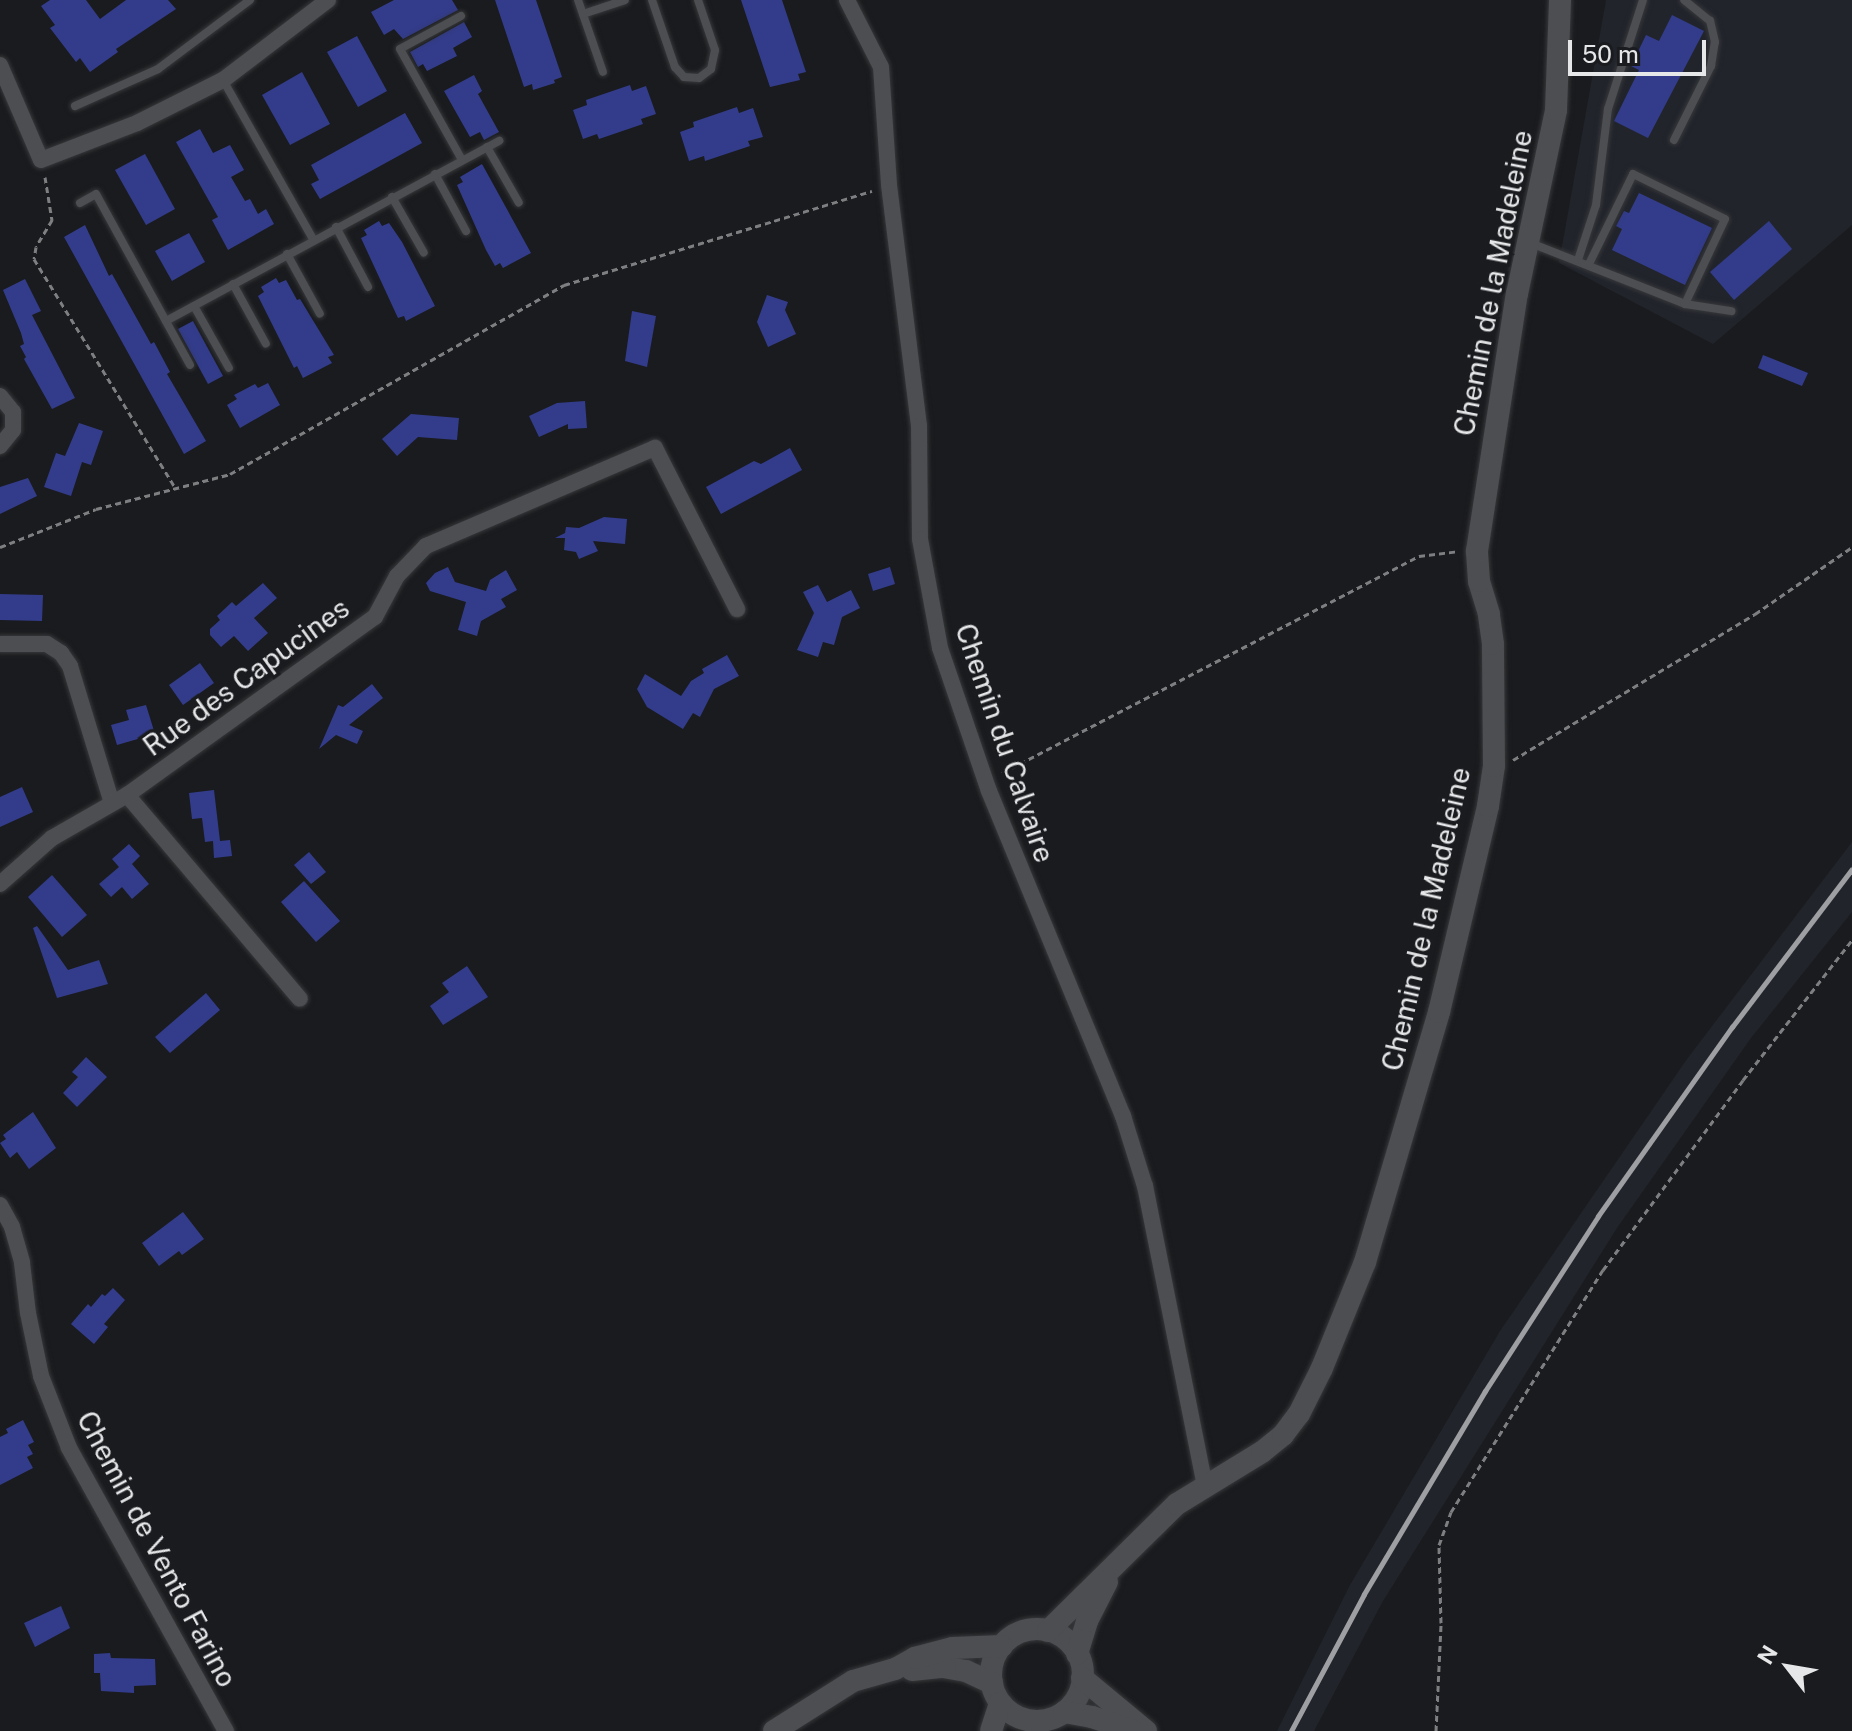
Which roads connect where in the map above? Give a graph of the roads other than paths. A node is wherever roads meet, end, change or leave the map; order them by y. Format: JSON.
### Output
{"nodes":[{"id":1,"x":250,"y":0,"type":"edge"},
{"id":2,"x":578,"y":0,"type":"edge"},
{"id":3,"x":625,"y":0,"type":"edge"},
{"id":4,"x":652,"y":0,"type":"edge"},
{"id":5,"x":698,"y":0,"type":"edge"},
{"id":6,"x":847,"y":0,"type":"edge"},
{"id":7,"x":1560,"y":0,"type":"edge"},
{"id":8,"x":1643,"y":0,"type":"edge"},
{"id":9,"x":1684,"y":0,"type":"edge"},
{"id":10,"x":323,"y":1,"type":"edge"},
{"id":11,"x":583,"y":14,"type":"junction"},
{"id":12,"x":461,"y":16,"type":"dead end"},
{"id":13,"x":0,"y":65,"type":"edge"},
{"id":14,"x":603,"y":72,"type":"dead end"},
{"id":15,"x":223,"y":80,"type":"junction"},
{"id":16,"x":75,"y":106,"type":"dead end"},
{"id":17,"x":1674,"y":140,"type":"dead end"},
{"id":18,"x":499,"y":141,"type":"dead end"},
{"id":19,"x":487,"y":147,"type":"junction"},
{"id":20,"x":462,"y":160,"type":"junction"},
{"id":21,"x":435,"y":174,"type":"junction"},
{"id":22,"x":392,"y":197,"type":"junction"},
{"id":23,"x":80,"y":203,"type":"dead end"},
{"id":24,"x":519,"y":203,"type":"dead end"},
{"id":25,"x":336,"y":227,"type":"junction"},
{"id":26,"x":466,"y":231,"type":"dead end"},
{"id":27,"x":313,"y":239,"type":"junction"},
{"id":28,"x":1527,"y":242,"type":"junction"},
{"id":29,"x":424,"y":253,"type":"dead end"},
{"id":30,"x":287,"y":254,"type":"junction"},
{"id":31,"x":1578,"y":260,"type":"junction"},
{"id":32,"x":1589,"y":264,"type":"junction"},
{"id":33,"x":233,"y":284,"type":"junction"},
{"id":34,"x":368,"y":287,"type":"dead end"},
{"id":35,"x":1685,"y":304,"type":"junction"},
{"id":36,"x":194,"y":306,"type":"junction"},
{"id":37,"x":1731,"y":311,"type":"dead end"},
{"id":38,"x":320,"y":314,"type":"dead end"},
{"id":39,"x":166,"y":321,"type":"junction"},
{"id":40,"x":266,"y":344,"type":"dead end"},
{"id":41,"x":190,"y":365,"type":"dead end"},
{"id":42,"x":229,"y":368,"type":"dead end"},
{"id":43,"x":0,"y":396,"type":"edge"},
{"id":44,"x":0,"y":446,"type":"edge"},
{"id":45,"x":737,"y":609,"type":"dead end"},
{"id":46,"x":0,"y":644,"type":"edge"},
{"id":47,"x":119,"y":799,"type":"junction"},
{"id":48,"x":0,"y":884,"type":"edge"},
{"id":49,"x":300,"y":999,"type":"dead end"},
{"id":50,"x":0,"y":1205,"type":"edge"},
{"id":51,"x":1205,"y":1485,"type":"junction"},
{"id":52,"x":1121,"y":1560,"type":"junction"},
{"id":53,"x":1048,"y":1631,"type":"junction"},
{"id":54,"x":1002,"y":1646,"type":"junction"},
{"id":55,"x":1077,"y":1654,"type":"junction"},
{"id":56,"x":895,"y":1669,"type":"junction"},
{"id":57,"x":1082,"y":1678,"type":"junction"},
{"id":58,"x":996,"y":1693,"type":"junction"},
{"id":59,"x":1064,"y":1712,"type":"junction"},
{"id":60,"x":1029,"y":1726,"type":"edge"},
{"id":61,"x":226,"y":1731,"type":"edge"},
{"id":62,"x":774,"y":1731,"type":"edge"},
{"id":63,"x":991,"y":1731,"type":"edge"},
{"id":64,"x":1133,"y":1731,"type":"edge"},
{"id":65,"x":1146,"y":1731,"type":"edge"}],
"edges":[{"from":1,"to":16,"type":"lane"},
{"from":2,"to":11,"type":"lane"},
{"from":3,"to":11,"type":"lane"},
{"from":4,"to":5,"type":"lane"},
{"from":6,"to":51,"type":"street","name":"Chemin du Calvaire"},
{"from":7,"to":28,"type":"street","name":"Chemin de la Madeleine"},
{"from":8,"to":31,"type":"lane"},
{"from":9,"to":17,"type":"lane"},
{"from":10,"to":15,"type":"street"},
{"from":11,"to":14,"type":"lane"},
{"from":12,"to":20,"type":"lane"},
{"from":13,"to":15,"type":"street"},
{"from":15,"to":27,"type":"lane"},
{"from":18,"to":19,"type":"lane"},
{"from":19,"to":20,"type":"lane"},
{"from":19,"to":24,"type":"lane"},
{"from":20,"to":21,"type":"lane"},
{"from":21,"to":22,"type":"lane"},
{"from":21,"to":26,"type":"lane"},
{"from":22,"to":25,"type":"lane"},
{"from":22,"to":29,"type":"lane"},
{"from":23,"to":39,"type":"lane"},
{"from":25,"to":27,"type":"lane"},
{"from":25,"to":34,"type":"lane"},
{"from":27,"to":30,"type":"lane"},
{"from":28,"to":31,"type":"lane"},
{"from":28,"to":51,"type":"street","name":"Chemin de la Madeleine"},
{"from":30,"to":33,"type":"lane"},
{"from":30,"to":38,"type":"lane"},
{"from":31,"to":32,"type":"lane"},
{"from":32,"to":35,"type":"lane"},
{"from":32,"to":35,"type":"lane"},
{"from":33,"to":36,"type":"lane"},
{"from":33,"to":40,"type":"lane"},
{"from":35,"to":37,"type":"lane"},
{"from":36,"to":39,"type":"lane"},
{"from":36,"to":42,"type":"lane"},
{"from":39,"to":41,"type":"lane"},
{"from":43,"to":44,"type":"street"},
{"from":45,"to":47,"type":"street","name":"Rue des Capucines"},
{"from":46,"to":47,"type":"street"},
{"from":47,"to":48,"type":"street","name":"Rue des Capucines"},
{"from":47,"to":49,"type":"street"},
{"from":50,"to":61,"type":"street","name":"Chemin de Vento Farino"},
{"from":51,"to":52,"type":"street","name":"Chemin de la Madeleine"},
{"from":52,"to":53,"type":"street"},
{"from":52,"to":55,"type":"street"},
{"from":53,"to":54,"type":"street"},
{"from":53,"to":55,"type":"street"},
{"from":54,"to":56,"type":"street"},
{"from":54,"to":58,"type":"street"},
{"from":55,"to":57,"type":"street"},
{"from":56,"to":58,"type":"street"},
{"from":56,"to":62,"type":"street"},
{"from":57,"to":59,"type":"street"},
{"from":57,"to":65,"type":"street"},
{"from":58,"to":60,"type":"street"},
{"from":58,"to":63,"type":"street"},
{"from":59,"to":60,"type":"street"},
{"from":59,"to":64,"type":"street"}]}
